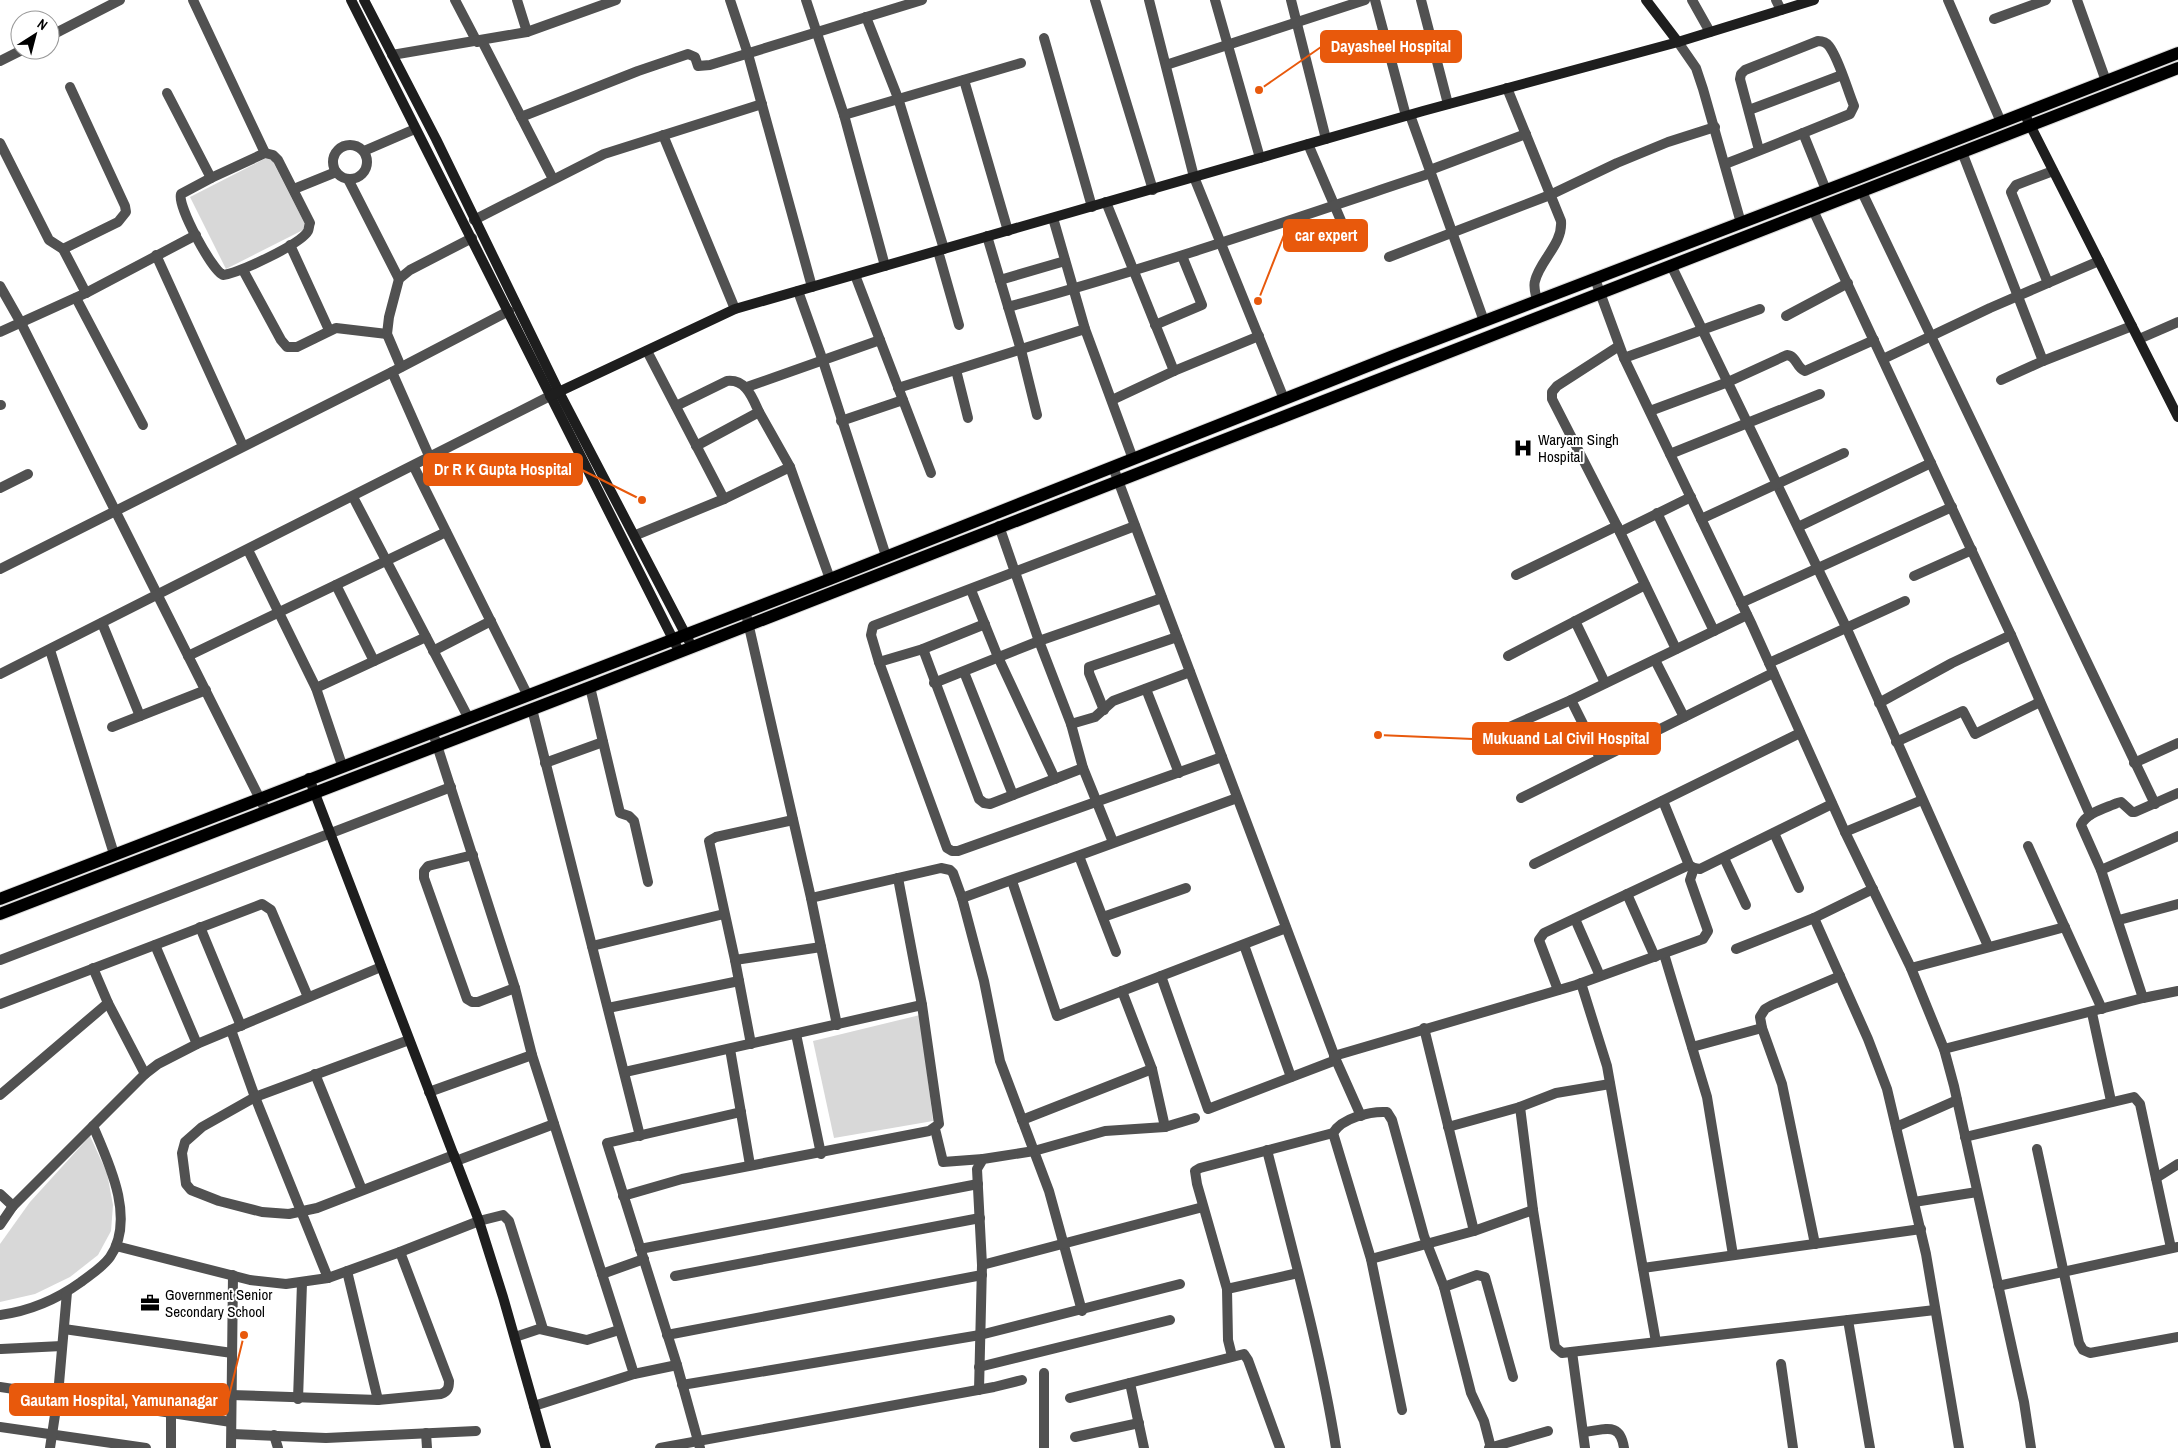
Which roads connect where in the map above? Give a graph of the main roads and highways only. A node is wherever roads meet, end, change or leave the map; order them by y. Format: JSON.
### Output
{"nodes":[{"id":1,"x":2178,"y":53,"type":"edge"},
{"id":2,"x":2178,"y":68,"type":"edge"},
{"id":3,"x":0,"y":899,"type":"edge"},
{"id":4,"x":0,"y":914,"type":"edge"}],
"edges":[{"from":1,"to":3,"type":"main road"},
{"from":2,"to":4,"type":"main road"}]}
